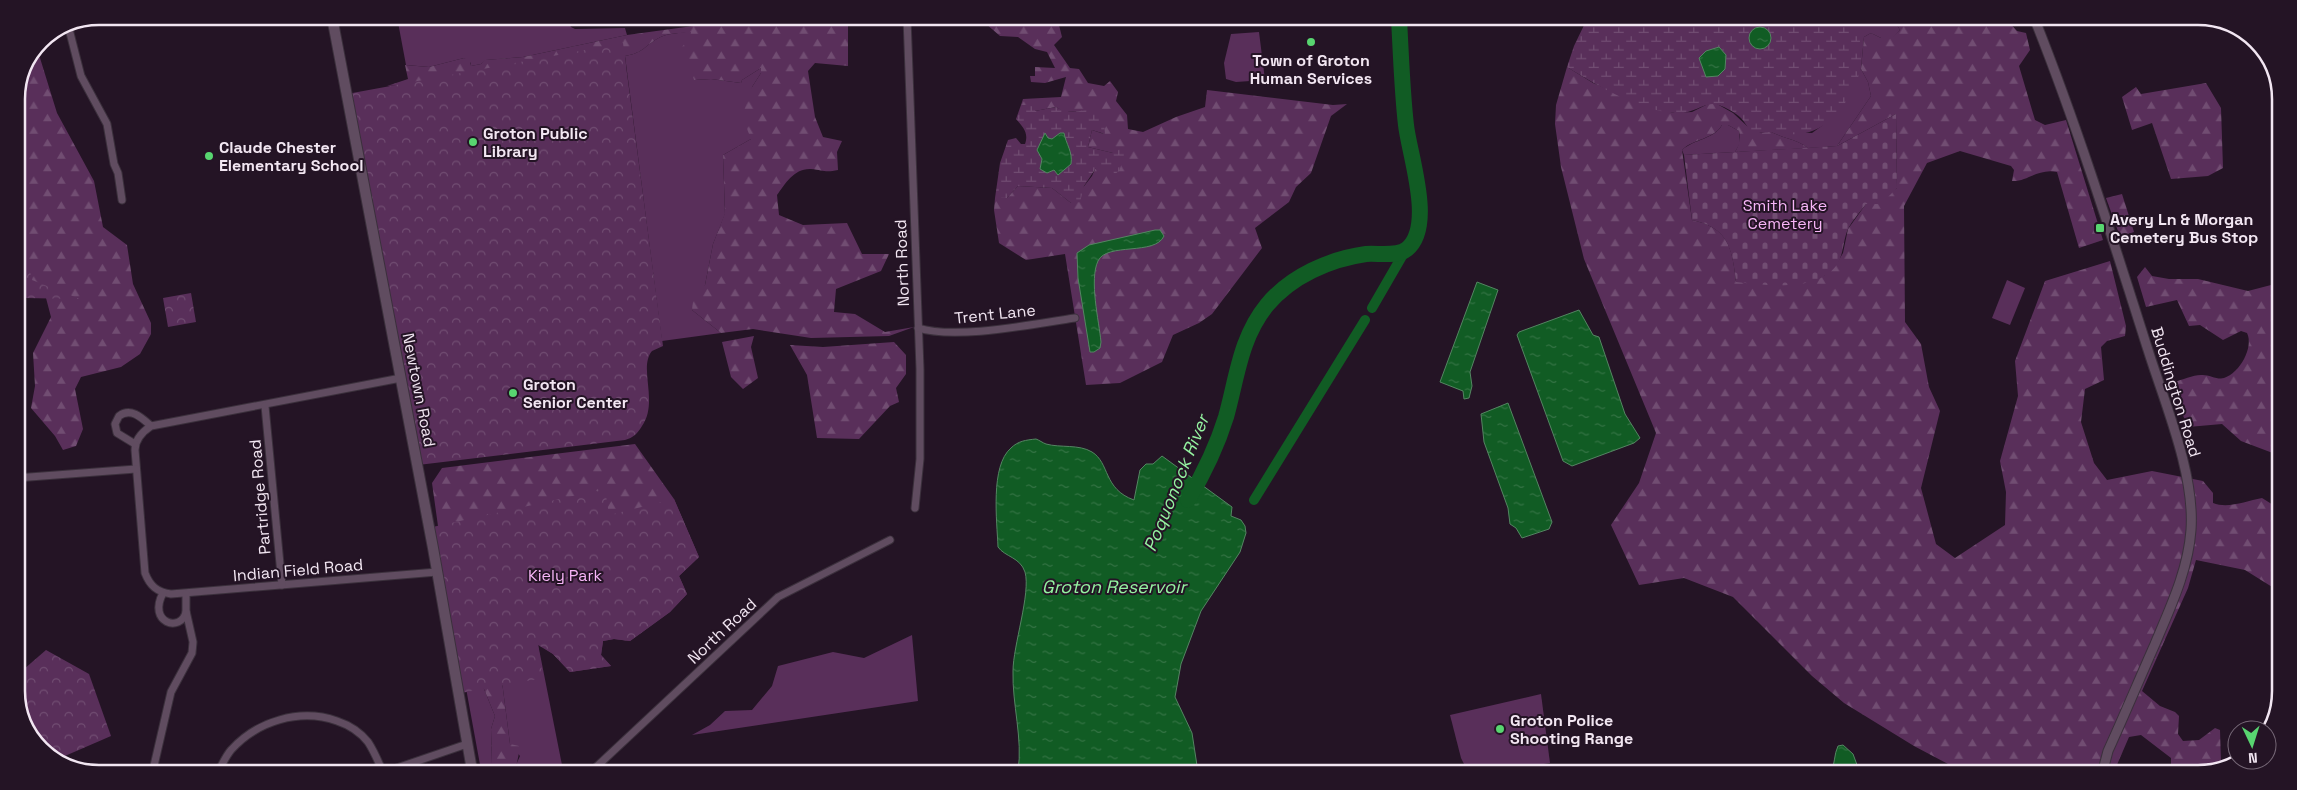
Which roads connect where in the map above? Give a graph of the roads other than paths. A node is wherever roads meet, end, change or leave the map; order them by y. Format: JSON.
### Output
{"nodes":[{"id":1,"x":334,"y":25,"type":"edge"},
{"id":2,"x":907,"y":25,"type":"edge"},
{"id":3,"x":2037,"y":25,"type":"edge"},
{"id":4,"x":70,"y":32,"type":"edge"},
{"id":5,"x":122,"y":200,"type":"dead end"},
{"id":6,"x":1075,"y":318,"type":"dead end"},
{"id":7,"x":918,"y":328,"type":"junction"},
{"id":8,"x":401,"y":378,"type":"junction"},
{"id":9,"x":265,"y":406,"type":"junction"},
{"id":10,"x":151,"y":426,"type":"junction"},
{"id":11,"x":135,"y":444,"type":"junction"},
{"id":12,"x":136,"y":469,"type":"junction"},
{"id":13,"x":25,"y":477,"type":"edge"},
{"id":14,"x":915,"y":508,"type":"dead end"},
{"id":15,"x":890,"y":540,"type":"dead end"},
{"id":16,"x":437,"y":572,"type":"junction"},
{"id":17,"x":282,"y":585,"type":"junction"},
{"id":18,"x":163,"y":593,"type":"junction"},
{"id":19,"x":186,"y":594,"type":"junction"},
{"id":20,"x":186,"y":611,"type":"junction"},
{"id":21,"x":467,"y":744,"type":"junction"},
{"id":22,"x":154,"y":765,"type":"edge"},
{"id":23,"x":222,"y":765,"type":"edge"},
{"id":24,"x":380,"y":765,"type":"edge"},
{"id":25,"x":406,"y":765,"type":"edge"},
{"id":26,"x":471,"y":765,"type":"edge"},
{"id":27,"x":597,"y":765,"type":"edge"},
{"id":28,"x":2104,"y":765,"type":"edge"}],
"edges":[{"from":1,"to":8,"type":"main road","name":"Newtown Road"},
{"from":2,"to":7,"type":"street","name":"North Road"},
{"from":3,"to":28,"type":"street","name":"Buddington Road"},
{"from":4,"to":5,"type":"street"},
{"from":6,"to":7,"type":"street","name":"Trent Lane"},
{"from":7,"to":14,"type":"street","name":"North Road"},
{"from":8,"to":9,"type":"street"},
{"from":8,"to":16,"type":"main road","name":"Newtown Road"},
{"from":9,"to":10,"type":"street"},
{"from":9,"to":17,"type":"street","name":"Partridge Road"},
{"from":10,"to":11,"type":"street"},
{"from":10,"to":11,"type":"street"},
{"from":11,"to":12,"type":"street"},
{"from":12,"to":13,"type":"street"},
{"from":12,"to":18,"type":"street"},
{"from":15,"to":27,"type":"street","name":"North Road"},
{"from":16,"to":17,"type":"street","name":"Indian Field Road"},
{"from":16,"to":21,"type":"main road","name":"Newtown Road"},
{"from":17,"to":19,"type":"street","name":"Indian Field Road"},
{"from":18,"to":19,"type":"street","name":"Indian Field Road"},
{"from":18,"to":20,"type":"street"},
{"from":19,"to":20,"type":"street"},
{"from":20,"to":22,"type":"street"},
{"from":21,"to":25,"type":"street"},
{"from":21,"to":26,"type":"main road","name":"Newtown Road"},
{"from":23,"to":24,"type":"street"}]}
